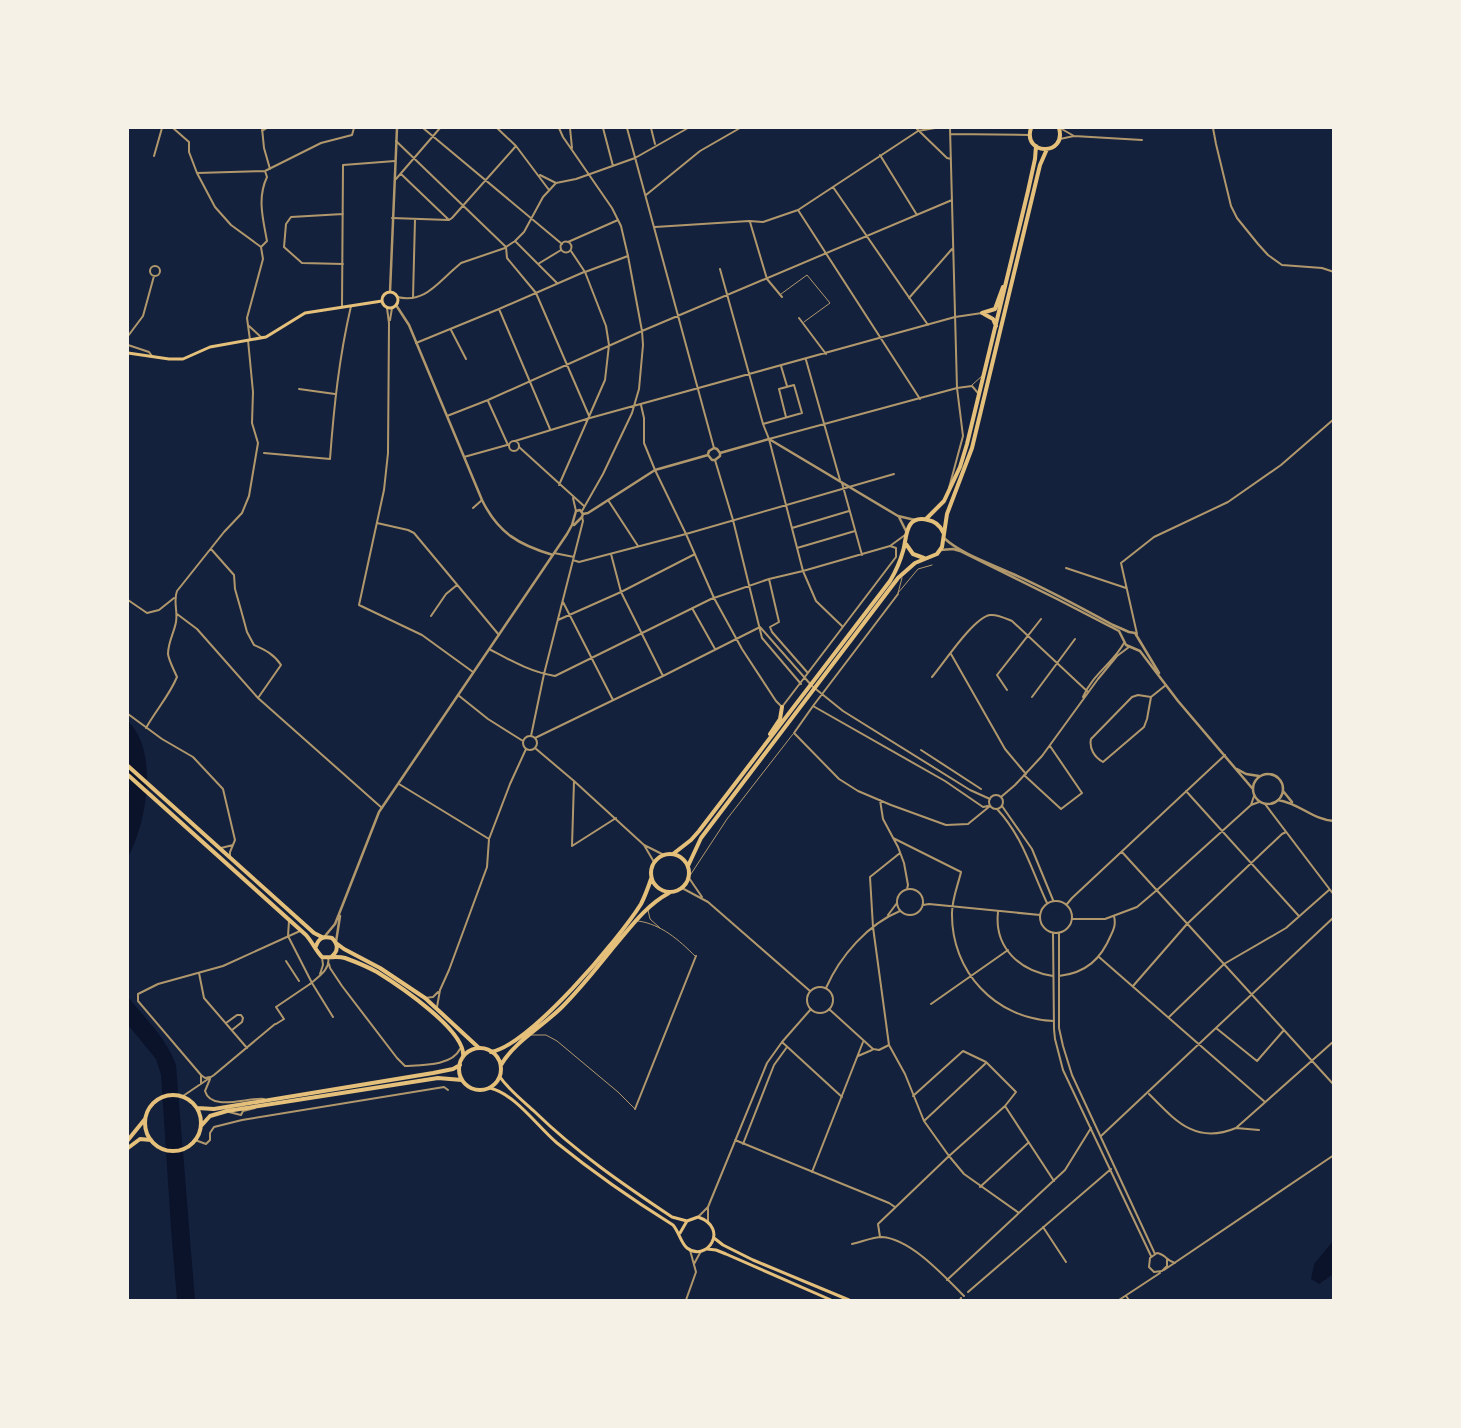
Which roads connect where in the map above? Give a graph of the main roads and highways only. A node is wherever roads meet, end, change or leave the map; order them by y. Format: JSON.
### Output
{"nodes":[{"id":1,"x":1031,"y":128,"type":"edge"},
{"id":2,"x":1059,"y":128,"type":"edge"},
{"id":3,"x":1036,"y":146,"type":"junction"},
{"id":4,"x":1048,"y":149,"type":"junction"},
{"id":5,"x":1011,"y":264,"type":"junction"},
{"id":6,"x":382,"y":301,"type":"junction"},
{"id":7,"x":996,"y":326,"type":"junction"},
{"id":8,"x":128,"y":354,"type":"edge"},
{"id":9,"x":926,"y":519,"type":"junction"},
{"id":10,"x":943,"y":533,"type":"junction"},
{"id":11,"x":906,"y":544,"type":"junction"},
{"id":12,"x":925,"y":558,"type":"junction"},
{"id":13,"x":782,"y":707,"type":"road end"},
{"id":14,"x":757,"y":755,"type":"junction"},
{"id":15,"x":128,"y":766,"type":"edge"},
{"id":16,"x":128,"y":775,"type":"edge"},
{"id":17,"x":673,"y":854,"type":"junction"},
{"id":18,"x":688,"y":866,"type":"junction"},
{"id":19,"x":651,"y":879,"type":"junction"},
{"id":20,"x":669,"y":893,"type":"junction"},
{"id":21,"x":323,"y":937,"type":"junction"},
{"id":22,"x":336,"y":942,"type":"junction"},
{"id":23,"x":316,"y":946,"type":"junction"},
{"id":24,"x":329,"y":957,"type":"junction"},
{"id":25,"x":479,"y":1048,"type":"junction"},
{"id":26,"x":492,"y":1052,"type":"junction"},
{"id":27,"x":464,"y":1057,"type":"junction"},
{"id":28,"x":460,"y":1064,"type":"junction"},
{"id":29,"x":501,"y":1065,"type":"junction"},
{"id":30,"x":500,"y":1077,"type":"junction"},
{"id":31,"x":462,"y":1080,"type":"junction"},
{"id":32,"x":490,"y":1088,"type":"junction"},
{"id":33,"x":197,"y":1108,"type":"junction"},
{"id":34,"x":145,"y":1119,"type":"junction"},
{"id":35,"x":201,"y":1126,"type":"junction"},
{"id":36,"x":128,"y":1140,"type":"edge"},
{"id":37,"x":151,"y":1140,"type":"junction"},
{"id":38,"x":128,"y":1148,"type":"edge"},
{"id":39,"x":687,"y":1221,"type":"junction"},
{"id":40,"x":680,"y":1233,"type":"junction"},
{"id":41,"x":714,"y":1238,"type":"junction"},
{"id":42,"x":706,"y":1249,"type":"junction"},
{"id":43,"x":831,"y":1300,"type":"edge"},
{"id":44,"x":849,"y":1300,"type":"edge"}],
"edges":[{"from":1,"to":3,"type":"main road"},
{"from":2,"to":4,"type":"main road"},
{"from":3,"to":4,"type":"main road"},
{"from":3,"to":5,"type":"main road"},
{"from":4,"to":10,"type":"main road"},
{"from":5,"to":7,"type":"main road"},
{"from":5,"to":7,"type":"main road"},
{"from":6,"to":6,"type":"main road"},
{"from":6,"to":8,"type":"main road"},
{"from":7,"to":9,"type":"main road"},
{"from":9,"to":10,"type":"main road"},
{"from":9,"to":11,"type":"main road"},
{"from":10,"to":12,"type":"main road"},
{"from":11,"to":12,"type":"main road"},
{"from":11,"to":14,"type":"main road"},
{"from":12,"to":18,"type":"main road"},
{"from":13,"to":14,"type":"main road"},
{"from":14,"to":17,"type":"main road"},
{"from":15,"to":21,"type":"main road"},
{"from":16,"to":23,"type":"main road"},
{"from":17,"to":18,"type":"main road"},
{"from":17,"to":19,"type":"main road"},
{"from":18,"to":20,"type":"main road"},
{"from":19,"to":20,"type":"main road"},
{"from":19,"to":26,"type":"main road"},
{"from":20,"to":29,"type":"main road"},
{"from":21,"to":22,"type":"main road"},
{"from":21,"to":23,"type":"main road"},
{"from":22,"to":24,"type":"main road"},
{"from":22,"to":25,"type":"main road"},
{"from":23,"to":24,"type":"main road"},
{"from":24,"to":27,"type":"main road"},
{"from":25,"to":26,"type":"main road"},
{"from":25,"to":27,"type":"main road"},
{"from":26,"to":29,"type":"main road"},
{"from":27,"to":28,"type":"main road"},
{"from":28,"to":31,"type":"main road"},
{"from":28,"to":33,"type":"main road"},
{"from":29,"to":30,"type":"main road"},
{"from":30,"to":32,"type":"main road"},
{"from":30,"to":39,"type":"main road"},
{"from":31,"to":32,"type":"main road"},
{"from":31,"to":35,"type":"main road"},
{"from":32,"to":40,"type":"main road"},
{"from":33,"to":34,"type":"main road"},
{"from":33,"to":35,"type":"main road"},
{"from":34,"to":36,"type":"main road"},
{"from":34,"to":37,"type":"main road"},
{"from":35,"to":37,"type":"main road"},
{"from":37,"to":38,"type":"main road"},
{"from":39,"to":40,"type":"main road"},
{"from":39,"to":41,"type":"main road"},
{"from":40,"to":42,"type":"main road"},
{"from":41,"to":42,"type":"main road"},
{"from":41,"to":44,"type":"main road"},
{"from":42,"to":43,"type":"main road"}]}
